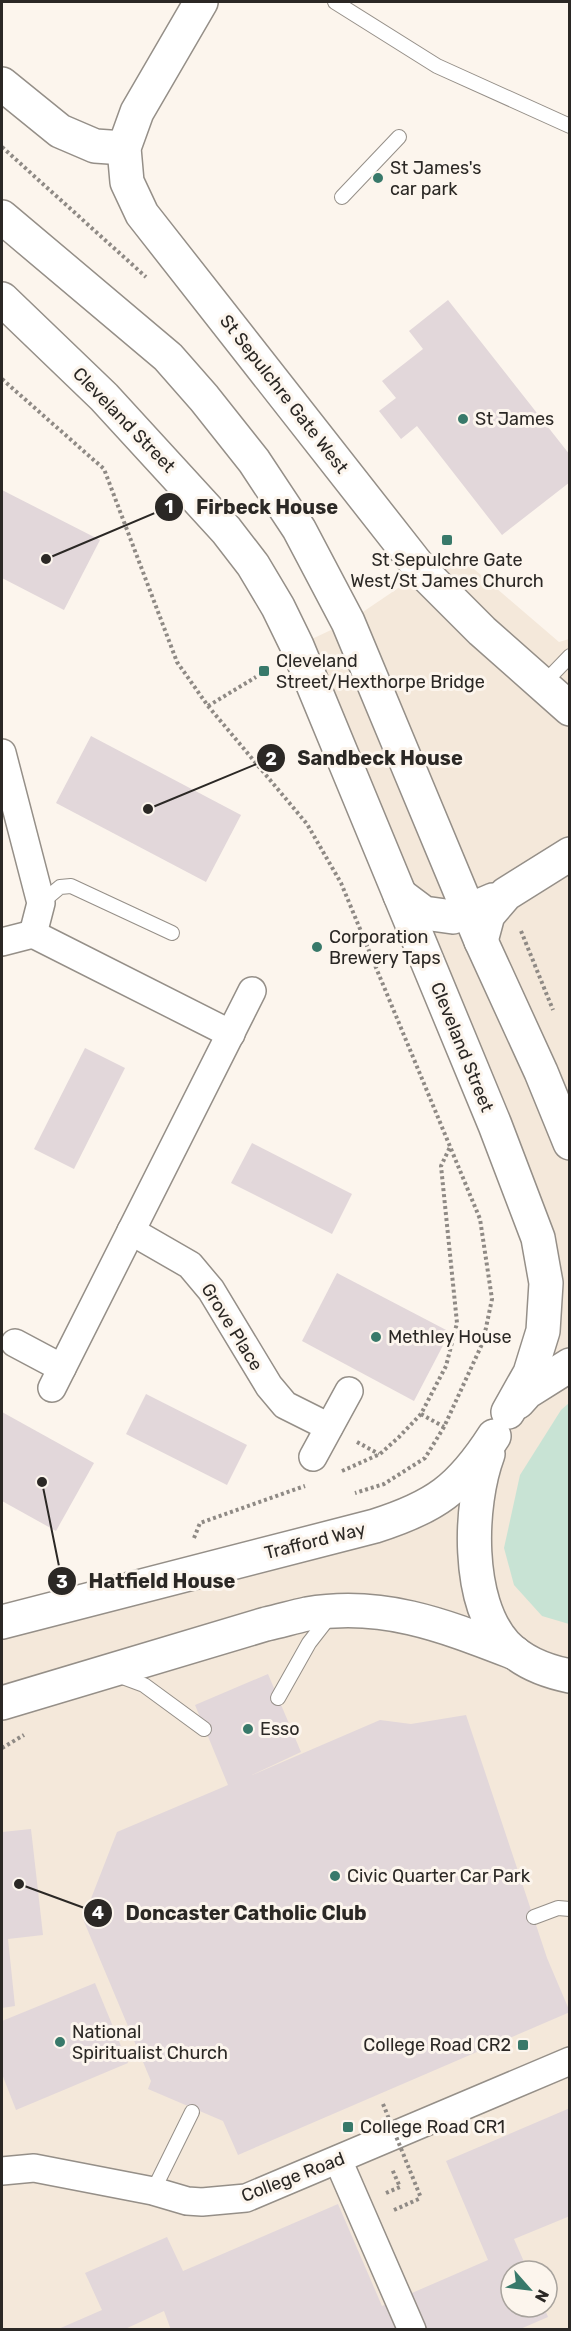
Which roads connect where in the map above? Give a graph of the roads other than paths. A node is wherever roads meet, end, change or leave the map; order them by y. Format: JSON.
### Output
{"nodes":[{"id":1,"x":201,"y":2,"type":"edge"},
{"id":2,"x":335,"y":2,"type":"edge"},
{"id":3,"x":2,"y":84,"type":"edge"},
{"id":4,"x":570,"y":126,"type":"edge"},
{"id":5,"x":399,"y":137,"type":"dead end"},
{"id":6,"x":124,"y":148,"type":"junction"},
{"id":7,"x":342,"y":197,"type":"dead end"},
{"id":8,"x":2,"y":217,"type":"edge"},
{"id":9,"x":2,"y":298,"type":"edge"},
{"id":10,"x":570,"y":656,"type":"edge"},
{"id":11,"x":542,"y":685,"type":"junction"},
{"id":12,"x":570,"y":708,"type":"edge"},
{"id":13,"x":2,"y":753,"type":"edge"},
{"id":14,"x":570,"y":854,"type":"edge"},
{"id":15,"x":506,"y":894,"type":"junction"},
{"id":16,"x":400,"y":895,"type":"junction"},
{"id":17,"x":41,"y":903,"type":"junction"},
{"id":18,"x":469,"y":912,"type":"junction"},
{"id":19,"x":172,"y":933,"type":"dead end"},
{"id":20,"x":33,"y":934,"type":"junction"},
{"id":21,"x":481,"y":941,"type":"junction"},
{"id":22,"x":2,"y":942,"type":"edge"},
{"id":23,"x":252,"y":991,"type":"dead end"},
{"id":24,"x":231,"y":1035,"type":"junction"},
{"id":25,"x":570,"y":1143,"type":"edge"},
{"id":26,"x":131,"y":1231,"type":"junction"},
{"id":27,"x":15,"y":1343,"type":"dead end"},
{"id":28,"x":570,"y":1365,"type":"edge"},
{"id":29,"x":349,"y":1391,"type":"dead end"},
{"id":30,"x":501,"y":1424,"type":"junction"},
{"id":31,"x":329,"y":1427,"type":"junction"},
{"id":32,"x":313,"y":1458,"type":"dead end"},
{"id":33,"x":333,"y":1612,"type":"junction"},
{"id":34,"x":2,"y":1622,"type":"edge"},
{"id":35,"x":542,"y":1666,"type":"edge"},
{"id":36,"x":107,"y":1671,"type":"junction"},
{"id":37,"x":570,"y":1690,"type":"edge"},
{"id":38,"x":278,"y":1698,"type":"dead end"},
{"id":39,"x":2,"y":1702,"type":"edge"},
{"id":40,"x":204,"y":1729,"type":"dead end"},
{"id":41,"x":570,"y":1909,"type":"edge"},
{"id":42,"x":534,"y":1917,"type":"dead end"},
{"id":43,"x":570,"y":2061,"type":"edge"},
{"id":44,"x":192,"y":2112,"type":"dead end"},
{"id":45,"x":338,"y":2160,"type":"junction"},
{"id":46,"x":2,"y":2171,"type":"edge"},
{"id":47,"x":162,"y":2194,"type":"junction"},
{"id":48,"x":412,"y":2330,"type":"edge"}],
"edges":[{"from":1,"to":6,"type":"main road","name":"St Sepulchre Gate West"},
{"from":2,"to":4,"type":"lane"},
{"from":3,"to":6,"type":"main road"},
{"from":5,"to":7,"type":"lane"},
{"from":6,"to":11,"type":"main road","name":"St Sepulchre Gate West"},
{"from":8,"to":18,"type":"main road"},
{"from":9,"to":16,"type":"main road","name":"Cleveland Street"},
{"from":10,"to":11,"type":"lane"},
{"from":11,"to":12,"type":"main road","name":"St Sepulchre Gate West"},
{"from":13,"to":17,"type":"street"},
{"from":14,"to":15,"type":"main road"},
{"from":15,"to":18,"type":"main road"},
{"from":15,"to":21,"type":"main road"},
{"from":16,"to":18,"type":"main road"},
{"from":16,"to":30,"type":"main road","name":"Cleveland Street"},
{"from":17,"to":19,"type":"lane"},
{"from":17,"to":20,"type":"street"},
{"from":18,"to":21,"type":"main road"},
{"from":20,"to":22,"type":"street"},
{"from":20,"to":24,"type":"street"},
{"from":21,"to":25,"type":"main road"},
{"from":23,"to":24,"type":"street"},
{"from":24,"to":26,"type":"street"},
{"from":26,"to":27,"type":"street"},
{"from":26,"to":31,"type":"street","name":"Grove Place"},
{"from":28,"to":30,"type":"main road"},
{"from":29,"to":31,"type":"street"},
{"from":30,"to":34,"type":"main road","name":"Trafford Way"},
{"from":30,"to":35,"type":"main road"},
{"from":31,"to":32,"type":"street"},
{"from":33,"to":35,"type":"main road"},
{"from":33,"to":36,"type":"main road"},
{"from":33,"to":38,"type":"lane"},
{"from":35,"to":37,"type":"street"},
{"from":36,"to":39,"type":"main road"},
{"from":36,"to":40,"type":"lane"},
{"from":41,"to":42,"type":"lane"},
{"from":43,"to":45,"type":"street","name":"College Road"},
{"from":44,"to":47,"type":"lane"},
{"from":45,"to":47,"type":"street","name":"College Road"},
{"from":45,"to":48,"type":"street"},
{"from":46,"to":47,"type":"street","name":"College Road"}]}
